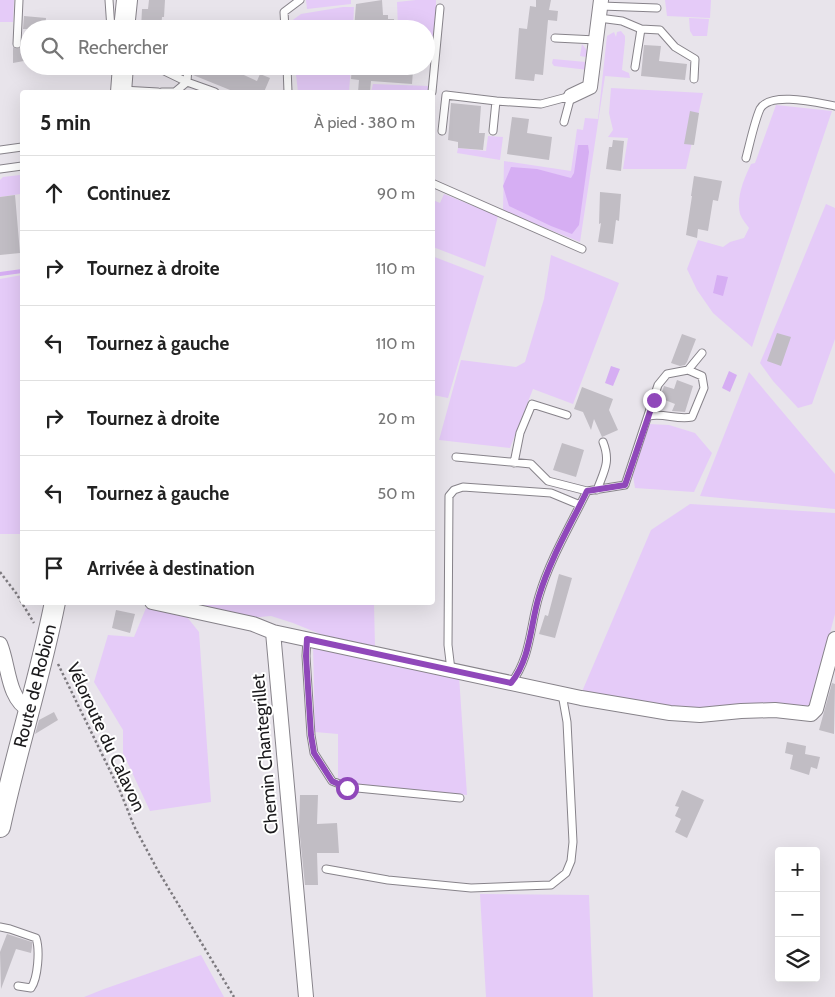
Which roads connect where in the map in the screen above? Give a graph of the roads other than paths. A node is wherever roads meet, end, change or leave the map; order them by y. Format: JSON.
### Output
{"nodes":[{"id":1,"x":19,"y":0,"type":"edge"},
{"id":2,"x":109,"y":0,"type":"edge"},
{"id":3,"x":300,"y":0,"type":"edge"},
{"id":4,"x":440,"y":8,"type":"dead end"},
{"id":5,"x":600,"y":8,"type":"edge"},
{"id":6,"x":658,"y":8,"type":"dead end"},
{"id":7,"x":121,"y":15,"type":"edge"},
{"id":8,"x":284,"y":20,"type":"edge"},
{"id":9,"x":641,"y":29,"type":"junction"},
{"id":10,"x":555,"y":38,"type":"dead end"},
{"id":11,"x":596,"y":40,"type":"junction"},
{"id":12,"x":18,"y":44,"type":"dead end"},
{"id":13,"x":435,"y":60,"type":"edge"},
{"id":14,"x":635,"y":67,"type":"dead end"},
{"id":15,"x":123,"y":75,"type":"edge"},
{"id":16,"x":173,"y":75,"type":"edge"},
{"id":17,"x":187,"y":75,"type":"edge"},
{"id":18,"x":287,"y":75,"type":"edge"},
{"id":19,"x":434,"y":75,"type":"edge"},
{"id":20,"x":694,"y":79,"type":"dead end"},
{"id":21,"x":187,"y":82,"type":"junction"},
{"id":22,"x":122,"y":90,"type":"edge"},
{"id":23,"x":177,"y":90,"type":"edge"},
{"id":24,"x":205,"y":90,"type":"edge"},
{"id":25,"x":288,"y":90,"type":"edge"},
{"id":26,"x":432,"y":90,"type":"edge"},
{"id":27,"x":571,"y":96,"type":"junction"},
{"id":28,"x":496,"y":101,"type":"junction"},
{"id":29,"x":835,"y":106,"type":"edge"},
{"id":30,"x":564,"y":122,"type":"dead end"},
{"id":31,"x":493,"y":130,"type":"dead end"},
{"id":32,"x":442,"y":131,"type":"dead end"},
{"id":33,"x":20,"y":147,"type":"edge"},
{"id":34,"x":0,"y":150,"type":"edge"},
{"id":35,"x":746,"y":158,"type":"dead end"},
{"id":36,"x":20,"y":166,"type":"edge"},
{"id":37,"x":0,"y":169,"type":"edge"},
{"id":38,"x":435,"y":184,"type":"edge"},
{"id":39,"x":582,"y":249,"type":"dead end"},
{"id":40,"x":702,"y":353,"type":"dead end"},
{"id":41,"x":688,"y":370,"type":"junction"},
{"id":42,"x":567,"y":415,"type":"dead end"},
{"id":43,"x":649,"y":416,"type":"junction"},
{"id":44,"x":603,"y":442,"type":"dead end"},
{"id":45,"x":456,"y":457,"type":"dead end"},
{"id":46,"x":514,"y":463,"type":"junction"},
{"id":47,"x":597,"y":490,"type":"junction"},
{"id":48,"x":587,"y":491,"type":"junction"},
{"id":49,"x":580,"y":505,"type":"junction"},
{"id":50,"x":54,"y":605,"type":"edge"},
{"id":51,"x":166,"y":605,"type":"edge"},
{"id":52,"x":273,"y":632,"type":"junction"},
{"id":53,"x":307,"y":639,"type":"junction"},
{"id":54,"x":835,"y":639,"type":"edge"},
{"id":55,"x":0,"y":644,"type":"edge"},
{"id":56,"x":451,"y":670,"type":"junction"},
{"id":57,"x":511,"y":683,"type":"junction"},
{"id":58,"x":562,"y":694,"type":"junction"},
{"id":59,"x":29,"y":710,"type":"junction"},
{"id":60,"x":460,"y":798,"type":"dead end"},
{"id":61,"x":0,"y":827,"type":"edge"},
{"id":62,"x":326,"y":869,"type":"dead end"},
{"id":63,"x":0,"y":927,"type":"edge"},
{"id":64,"x":18,"y":986,"type":"dead end"},
{"id":65,"x":306,"y":997,"type":"edge"}],
"edges":[{"from":1,"to":12,"type":"lane"},
{"from":2,"to":7,"type":"lane"},
{"from":3,"to":8,"type":"lane"},
{"from":4,"to":13,"type":"lane"},
{"from":5,"to":6,"type":"lane"},
{"from":5,"to":9,"type":"lane"},
{"from":5,"to":11,"type":"street"},
{"from":9,"to":14,"type":"lane"},
{"from":9,"to":20,"type":"lane"},
{"from":10,"to":11,"type":"lane"},
{"from":11,"to":27,"type":"street"},
{"from":15,"to":22,"type":"main road"},
{"from":16,"to":21,"type":"lane"},
{"from":17,"to":21,"type":"lane"},
{"from":18,"to":25,"type":"lane"},
{"from":19,"to":26,"type":"lane"},
{"from":21,"to":23,"type":"lane"},
{"from":21,"to":24,"type":"lane"},
{"from":27,"to":28,"type":"lane"},
{"from":27,"to":30,"type":"lane"},
{"from":28,"to":31,"type":"lane"},
{"from":28,"to":32,"type":"lane"},
{"from":29,"to":35,"type":"lane"},
{"from":33,"to":34,"type":"lane"},
{"from":36,"to":37,"type":"lane"},
{"from":38,"to":39,"type":"lane"},
{"from":40,"to":41,"type":"lane"},
{"from":41,"to":43,"type":"lane"},
{"from":41,"to":43,"type":"lane"},
{"from":42,"to":46,"type":"lane"},
{"from":43,"to":47,"type":"lane"},
{"from":44,"to":47,"type":"lane"},
{"from":45,"to":46,"type":"lane"},
{"from":46,"to":48,"type":"lane"},
{"from":47,"to":48,"type":"lane"},
{"from":48,"to":49,"type":"lane"},
{"from":49,"to":56,"type":"lane"},
{"from":49,"to":57,"type":"lane"},
{"from":50,"to":59,"type":"main road","name":"Route de Robion"},
{"from":51,"to":52,"type":"street"},
{"from":52,"to":53,"type":"street"},
{"from":52,"to":65,"type":"street","name":"Chemin Chantegrillet"},
{"from":53,"to":56,"type":"street"},
{"from":53,"to":60,"type":"lane"},
{"from":54,"to":58,"type":"street"},
{"from":55,"to":59,"type":"street"},
{"from":56,"to":57,"type":"street"},
{"from":57,"to":58,"type":"street"},
{"from":58,"to":62,"type":"lane"},
{"from":59,"to":61,"type":"main road","name":"Route de Robion"},
{"from":63,"to":64,"type":"lane"}]}
